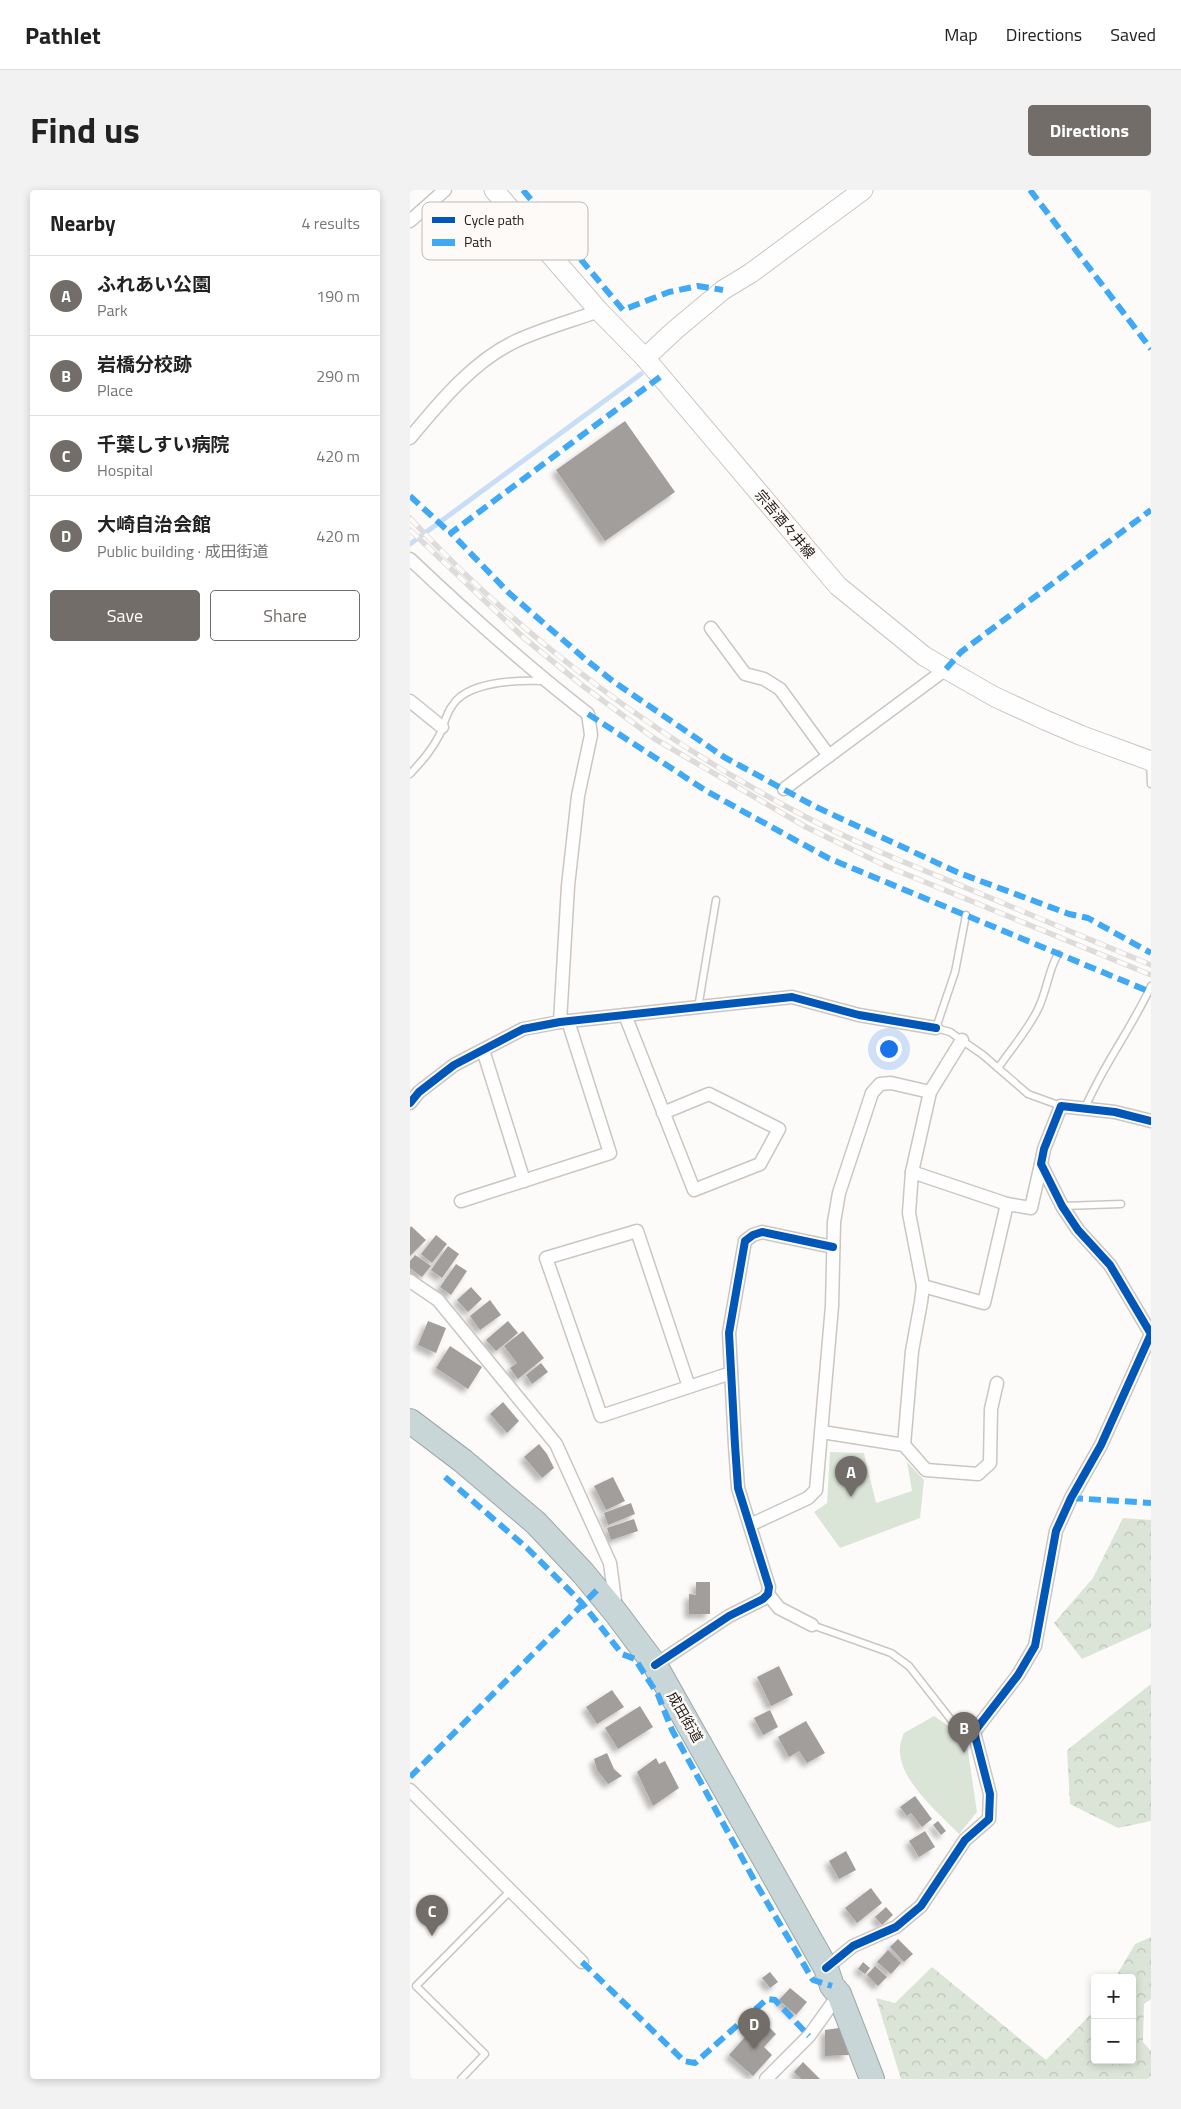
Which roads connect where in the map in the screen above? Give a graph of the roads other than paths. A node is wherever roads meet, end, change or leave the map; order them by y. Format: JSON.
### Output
{"nodes":[{"id":1,"x":445,"y":190,"type":"edge"},
{"id":2,"x":494,"y":190,"type":"edge"},
{"id":3,"x":863,"y":190,"type":"edge"},
{"id":4,"x":431,"y":202,"type":"edge"},
{"id":5,"x":504,"y":202,"type":"edge"},
{"id":6,"x":422,"y":210,"type":"edge"},
{"id":7,"x":410,"y":221,"type":"edge"},
{"id":8,"x":555,"y":260,"type":"edge"},
{"id":9,"x":599,"y":311,"type":"junction"},
{"id":10,"x":645,"y":358,"type":"junction"},
{"id":11,"x":410,"y":438,"type":"edge"},
{"id":12,"x":410,"y":559,"type":"edge"},
{"id":13,"x":711,"y":628,"type":"dead end"},
{"id":14,"x":946,"y":669,"type":"junction"},
{"id":15,"x":544,"y":680,"type":"junction"},
{"id":16,"x":410,"y":700,"type":"edge"},
{"id":17,"x":442,"y":727,"type":"junction"},
{"id":18,"x":830,"y":756,"type":"junction"},
{"id":19,"x":1150,"y":761,"type":"edge"},
{"id":20,"x":410,"y":774,"type":"edge"},
{"id":21,"x":1151,"y":784,"type":"edge"},
{"id":22,"x":784,"y":789,"type":"dead end"},
{"id":23,"x":716,"y":900,"type":"dead end"},
{"id":24,"x":966,"y":915,"type":"dead end"},
{"id":25,"x":1058,"y":954,"type":"dead end"},
{"id":26,"x":1151,"y":986,"type":"edge"},
{"id":27,"x":698,"y":1008,"type":"junction"},
{"id":28,"x":624,"y":1015,"type":"junction"},
{"id":29,"x":564,"y":1022,"type":"junction"},
{"id":30,"x":936,"y":1028,"type":"junction"},
{"id":31,"x":962,"y":1040,"type":"junction"},
{"id":32,"x":483,"y":1050,"type":"junction"},
{"id":33,"x":998,"y":1068,"type":"junction"},
{"id":34,"x":930,"y":1092,"type":"junction"},
{"id":35,"x":410,"y":1103,"type":"edge"},
{"id":36,"x":1062,"y":1106,"type":"junction"},
{"id":37,"x":1085,"y":1108,"type":"junction"},
{"id":38,"x":663,"y":1113,"type":"junction"},
{"id":39,"x":1151,"y":1120,"type":"edge"},
{"id":40,"x":1041,"y":1164,"type":"junction"},
{"id":41,"x":912,"y":1172,"type":"junction"},
{"id":42,"x":524,"y":1181,"type":"junction"},
{"id":43,"x":461,"y":1202,"type":"dead end"},
{"id":44,"x":1007,"y":1204,"type":"junction"},
{"id":45,"x":1121,"y":1204,"type":"dead end"},
{"id":46,"x":1062,"y":1206,"type":"junction"},
{"id":47,"x":833,"y":1247,"type":"junction"},
{"id":48,"x":410,"y":1282,"type":"edge"},
{"id":49,"x":923,"y":1286,"type":"junction"},
{"id":50,"x":1151,"y":1334,"type":"edge"},
{"id":51,"x":731,"y":1373,"type":"junction"},
{"id":52,"x":998,"y":1383,"type":"dead end"},
{"id":53,"x":689,"y":1387,"type":"junction"},
{"id":54,"x":410,"y":1421,"type":"edge"},
{"id":55,"x":822,"y":1432,"type":"junction"},
{"id":56,"x":904,"y":1444,"type":"junction"},
{"id":57,"x":750,"y":1525,"type":"junction"},
{"id":58,"x":768,"y":1594,"type":"junction"},
{"id":59,"x":616,"y":1613,"type":"junction"},
{"id":60,"x":812,"y":1625,"type":"joint"},
{"id":61,"x":655,"y":1665,"type":"junction"},
{"id":62,"x":974,"y":1732,"type":"junction"},
{"id":63,"x":410,"y":1790,"type":"edge"},
{"id":64,"x":510,"y":1891,"type":"junction"},
{"id":65,"x":582,"y":1962,"type":"dead end"},
{"id":66,"x":826,"y":1968,"type":"junction"},
{"id":67,"x":839,"y":1994,"type":"junction"},
{"id":68,"x":461,"y":2079,"type":"edge"},
{"id":69,"x":766,"y":2079,"type":"edge"},
{"id":70,"x":872,"y":2079,"type":"edge"}],
"edges":[{"from":1,"to":4,"type":"street"},
{"from":2,"to":5,"type":"main road","name":"宗吾酒々井線"},
{"from":3,"to":10,"type":"main road"},
{"from":6,"to":7,"type":"street"},
{"from":8,"to":9,"type":"main road","name":"宗吾酒々井線"},
{"from":9,"to":10,"type":"main road","name":"宗吾酒々井線"},
{"from":9,"to":11,"type":"street"},
{"from":10,"to":14,"type":"main road","name":"宗吾酒々井線"},
{"from":12,"to":15,"type":"street"},
{"from":13,"to":18,"type":"street"},
{"from":14,"to":18,"type":"street"},
{"from":14,"to":19,"type":"main road","name":"宗吾酒々井線"},
{"from":15,"to":17,"type":"lane"},
{"from":15,"to":29,"type":"street"},
{"from":16,"to":17,"type":"street"},
{"from":17,"to":20,"type":"lane"},
{"from":18,"to":22,"type":"street"},
{"from":19,"to":21,"type":"lane"},
{"from":23,"to":27,"type":"lane"},
{"from":24,"to":30,"type":"lane"},
{"from":25,"to":33,"type":"lane"},
{"from":26,"to":37,"type":"lane"},
{"from":27,"to":28,"type":"street"},
{"from":27,"to":30,"type":"street"},
{"from":28,"to":29,"type":"street"},
{"from":28,"to":38,"type":"street"},
{"from":29,"to":32,"type":"street"},
{"from":29,"to":42,"type":"street"},
{"from":30,"to":31,"type":"lane"},
{"from":31,"to":33,"type":"lane"},
{"from":31,"to":34,"type":"street"},
{"from":32,"to":35,"type":"street"},
{"from":32,"to":42,"type":"street"},
{"from":33,"to":36,"type":"lane"},
{"from":34,"to":41,"type":"street"},
{"from":34,"to":47,"type":"street"},
{"from":36,"to":37,"type":"street"},
{"from":36,"to":40,"type":"street"},
{"from":37,"to":39,"type":"street"},
{"from":38,"to":38,"type":"street"},
{"from":40,"to":44,"type":"street"},
{"from":40,"to":46,"type":"street"},
{"from":41,"to":44,"type":"street"},
{"from":41,"to":49,"type":"street"},
{"from":42,"to":43,"type":"street"},
{"from":44,"to":49,"type":"street"},
{"from":45,"to":46,"type":"lane"},
{"from":46,"to":50,"type":"street"},
{"from":47,"to":51,"type":"street"},
{"from":47,"to":55,"type":"street"},
{"from":48,"to":59,"type":"street"},
{"from":49,"to":56,"type":"street"},
{"from":50,"to":62,"type":"street"},
{"from":51,"to":53,"type":"street"},
{"from":51,"to":57,"type":"street"},
{"from":52,"to":56,"type":"street"},
{"from":53,"to":53,"type":"street"},
{"from":54,"to":59,"type":"highway","name":"成田街道"},
{"from":55,"to":56,"type":"street"},
{"from":55,"to":57,"type":"street"},
{"from":57,"to":58,"type":"street"},
{"from":58,"to":60,"type":"street"},
{"from":58,"to":61,"type":"street"},
{"from":59,"to":61,"type":"highway","name":"成田街道"},
{"from":60,"to":62,"type":"lane"},
{"from":61,"to":66,"type":"highway","name":"成田街道"},
{"from":62,"to":66,"type":"street"},
{"from":63,"to":64,"type":"street"},
{"from":64,"to":65,"type":"street"},
{"from":64,"to":68,"type":"lane"},
{"from":66,"to":67,"type":"highway","name":"成田街道"},
{"from":67,"to":69,"type":"street"},
{"from":67,"to":70,"type":"highway","name":"成田街道"}]}
